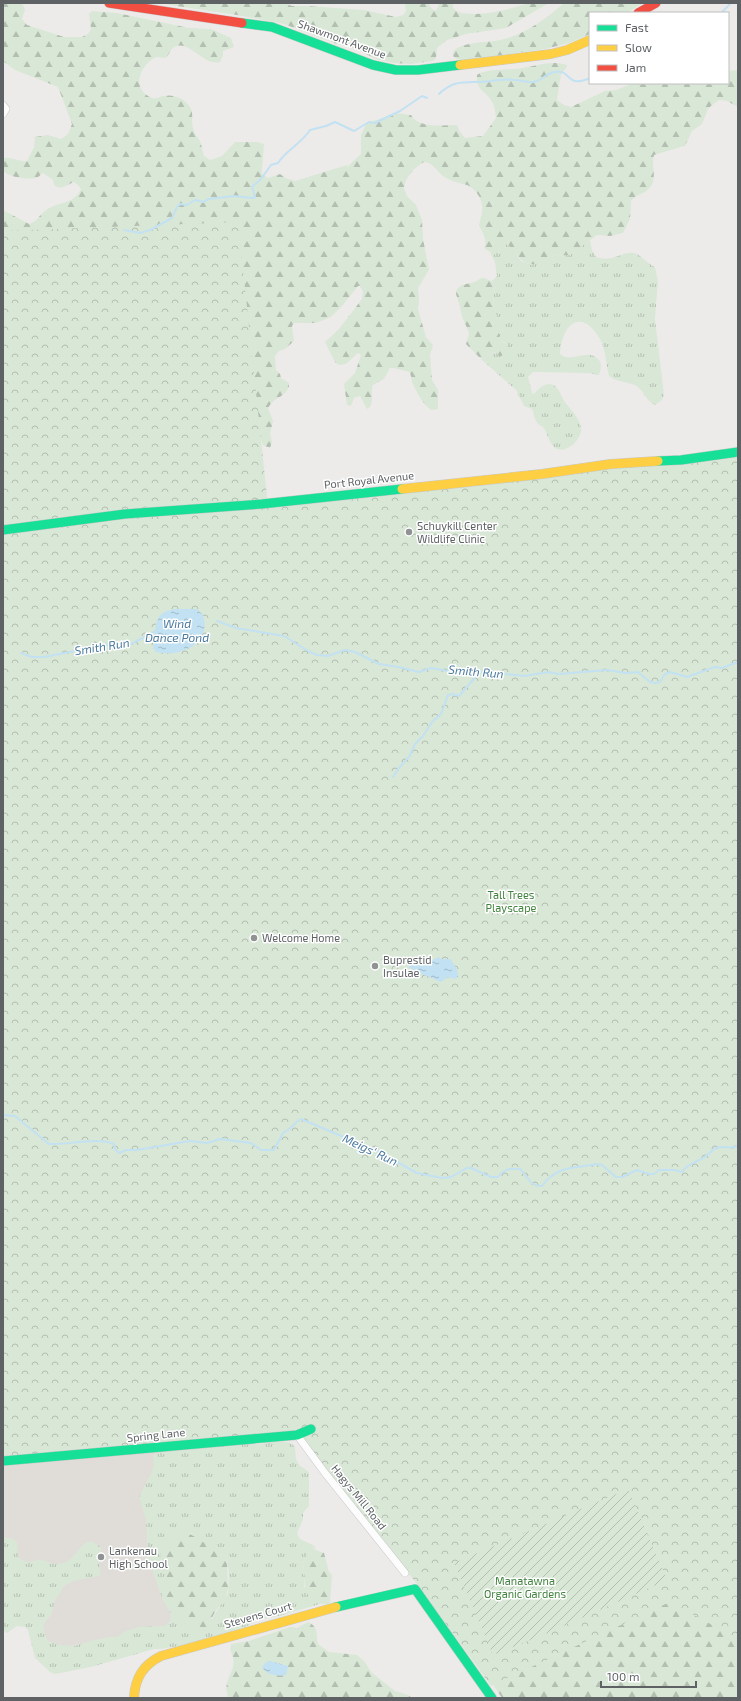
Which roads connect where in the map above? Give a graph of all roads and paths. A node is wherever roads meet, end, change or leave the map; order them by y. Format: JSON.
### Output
{"nodes":[{"id":1,"x":109,"y":3,"type":"edge"},
{"id":2,"x":656,"y":3,"type":"edge"},
{"id":3,"x":640,"y":12,"type":"edge"},
{"id":4,"x":589,"y":40,"type":"edge"},
{"id":5,"x":3,"y":105,"type":"edge"},
{"id":6,"x":3,"y":114,"type":"edge"},
{"id":7,"x":738,"y":452,"type":"edge"},
{"id":8,"x":3,"y":530,"type":"edge"},
{"id":9,"x":311,"y":1429,"type":"dead end"},
{"id":10,"x":297,"y":1435,"type":"junction"},
{"id":11,"x":3,"y":1461,"type":"edge"},
{"id":12,"x":405,"y":1573,"type":"dead end"},
{"id":13,"x":134,"y":1698,"type":"edge"},
{"id":14,"x":492,"y":1698,"type":"edge"}],
"edges":[{"from":1,"to":4,"type":"street","name":"Shawmont Avenue"},
{"from":2,"to":3,"type":"street"},
{"from":5,"to":6,"type":"street"},
{"from":7,"to":8,"type":"street","name":"Port Royal Avenue"},
{"from":9,"to":10,"type":"street","name":"Spring Lane"},
{"from":10,"to":11,"type":"street","name":"Spring Lane"},
{"from":10,"to":12,"type":"street","name":"Hagys Mill Road"},
{"from":13,"to":14,"type":"street","name":"Stevens Court"}]}
